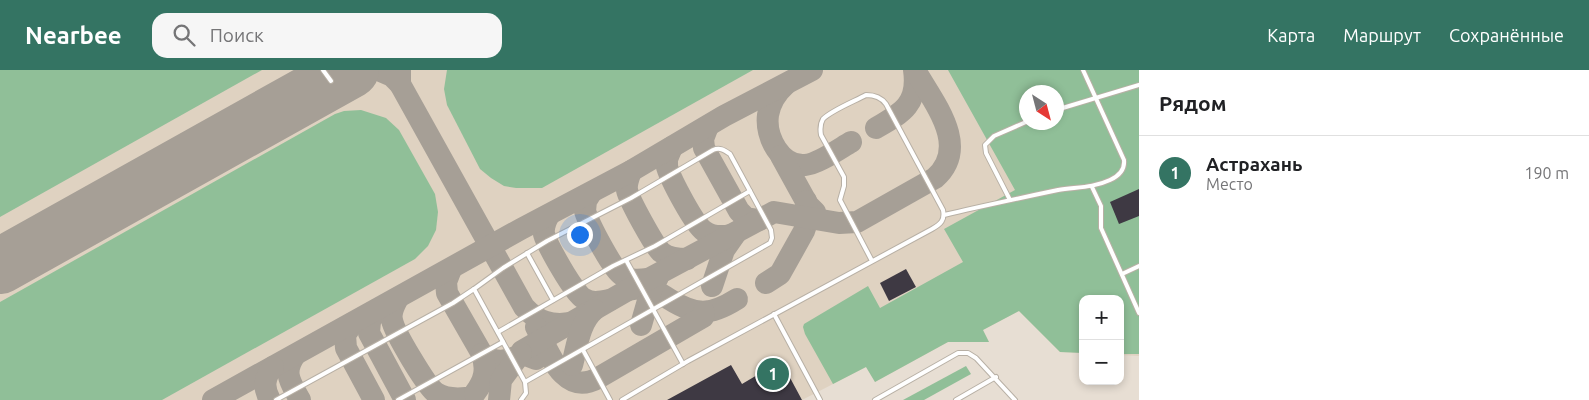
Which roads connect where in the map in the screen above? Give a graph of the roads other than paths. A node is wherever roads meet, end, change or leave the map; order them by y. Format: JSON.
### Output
{"nodes":[{"id":1,"x":323,"y":70,"type":"edge"},
{"id":2,"x":1083,"y":70,"type":"edge"},
{"id":3,"x":331,"y":81,"type":"dead end"},
{"id":4,"x":1139,"y":85,"type":"edge"},
{"id":5,"x":1097,"y":98,"type":"junction"},
{"id":6,"x":1064,"y":108,"type":"edge"},
{"id":7,"x":1019,"y":125,"type":"edge"},
{"id":8,"x":1092,"y":187,"type":"junction"},
{"id":9,"x":750,"y":191,"type":"junction"},
{"id":10,"x":1010,"y":200,"type":"junction"},
{"id":11,"x":944,"y":215,"type":"junction"},
{"id":12,"x":527,"y":253,"type":"junction"},
{"id":13,"x":626,"y":260,"type":"junction"},
{"id":14,"x":872,"y":261,"type":"junction"},
{"id":15,"x":1139,"y":266,"type":"edge"},
{"id":16,"x":1122,"y":274,"type":"junction"},
{"id":17,"x":474,"y":289,"type":"junction"},
{"id":18,"x":553,"y":300,"type":"junction"},
{"id":19,"x":652,"y":310,"type":"junction"},
{"id":20,"x":1139,"y":312,"type":"edge"},
{"id":21,"x":774,"y":314,"type":"junction"},
{"id":22,"x":498,"y":332,"type":"junction"},
{"id":23,"x":503,"y":342,"type":"junction"},
{"id":24,"x":583,"y":350,"type":"junction"},
{"id":25,"x":683,"y":364,"type":"junction"},
{"id":26,"x":996,"y":377,"type":"junction"},
{"id":27,"x":525,"y":382,"type":"junction"},
{"id":28,"x":276,"y":400,"type":"edge"},
{"id":29,"x":398,"y":400,"type":"edge"},
{"id":30,"x":521,"y":400,"type":"edge"},
{"id":31,"x":610,"y":400,"type":"edge"},
{"id":32,"x":622,"y":400,"type":"edge"},
{"id":33,"x":820,"y":400,"type":"edge"},
{"id":34,"x":875,"y":400,"type":"edge"},
{"id":35,"x":956,"y":400,"type":"edge"},
{"id":36,"x":1015,"y":400,"type":"edge"}],
"edges":[{"from":1,"to":3,"type":"lane"},
{"from":2,"to":5,"type":"lane"},
{"from":4,"to":5,"type":"lane"},
{"from":5,"to":6,"type":"lane"},
{"from":5,"to":8,"type":"lane"},
{"from":7,"to":10,"type":"lane"},
{"from":8,"to":10,"type":"lane"},
{"from":8,"to":16,"type":"lane"},
{"from":9,"to":12,"type":"lane"},
{"from":9,"to":13,"type":"lane"},
{"from":9,"to":19,"type":"lane"},
{"from":10,"to":11,"type":"lane"},
{"from":11,"to":14,"type":"lane"},
{"from":11,"to":14,"type":"lane"},
{"from":12,"to":17,"type":"lane"},
{"from":12,"to":18,"type":"lane"},
{"from":13,"to":18,"type":"lane"},
{"from":13,"to":19,"type":"lane"},
{"from":14,"to":21,"type":"lane"},
{"from":15,"to":16,"type":"lane"},
{"from":16,"to":20,"type":"lane"},
{"from":17,"to":22,"type":"lane"},
{"from":17,"to":28,"type":"lane"},
{"from":18,"to":22,"type":"lane"},
{"from":19,"to":24,"type":"lane"},
{"from":19,"to":25,"type":"lane"},
{"from":21,"to":25,"type":"lane"},
{"from":21,"to":33,"type":"lane"},
{"from":22,"to":23,"type":"lane"},
{"from":23,"to":27,"type":"lane"},
{"from":23,"to":29,"type":"lane"},
{"from":24,"to":27,"type":"lane"},
{"from":24,"to":31,"type":"lane"},
{"from":25,"to":32,"type":"lane"},
{"from":26,"to":34,"type":"lane"},
{"from":26,"to":35,"type":"lane"},
{"from":26,"to":36,"type":"lane"},
{"from":27,"to":30,"type":"lane"}]}
